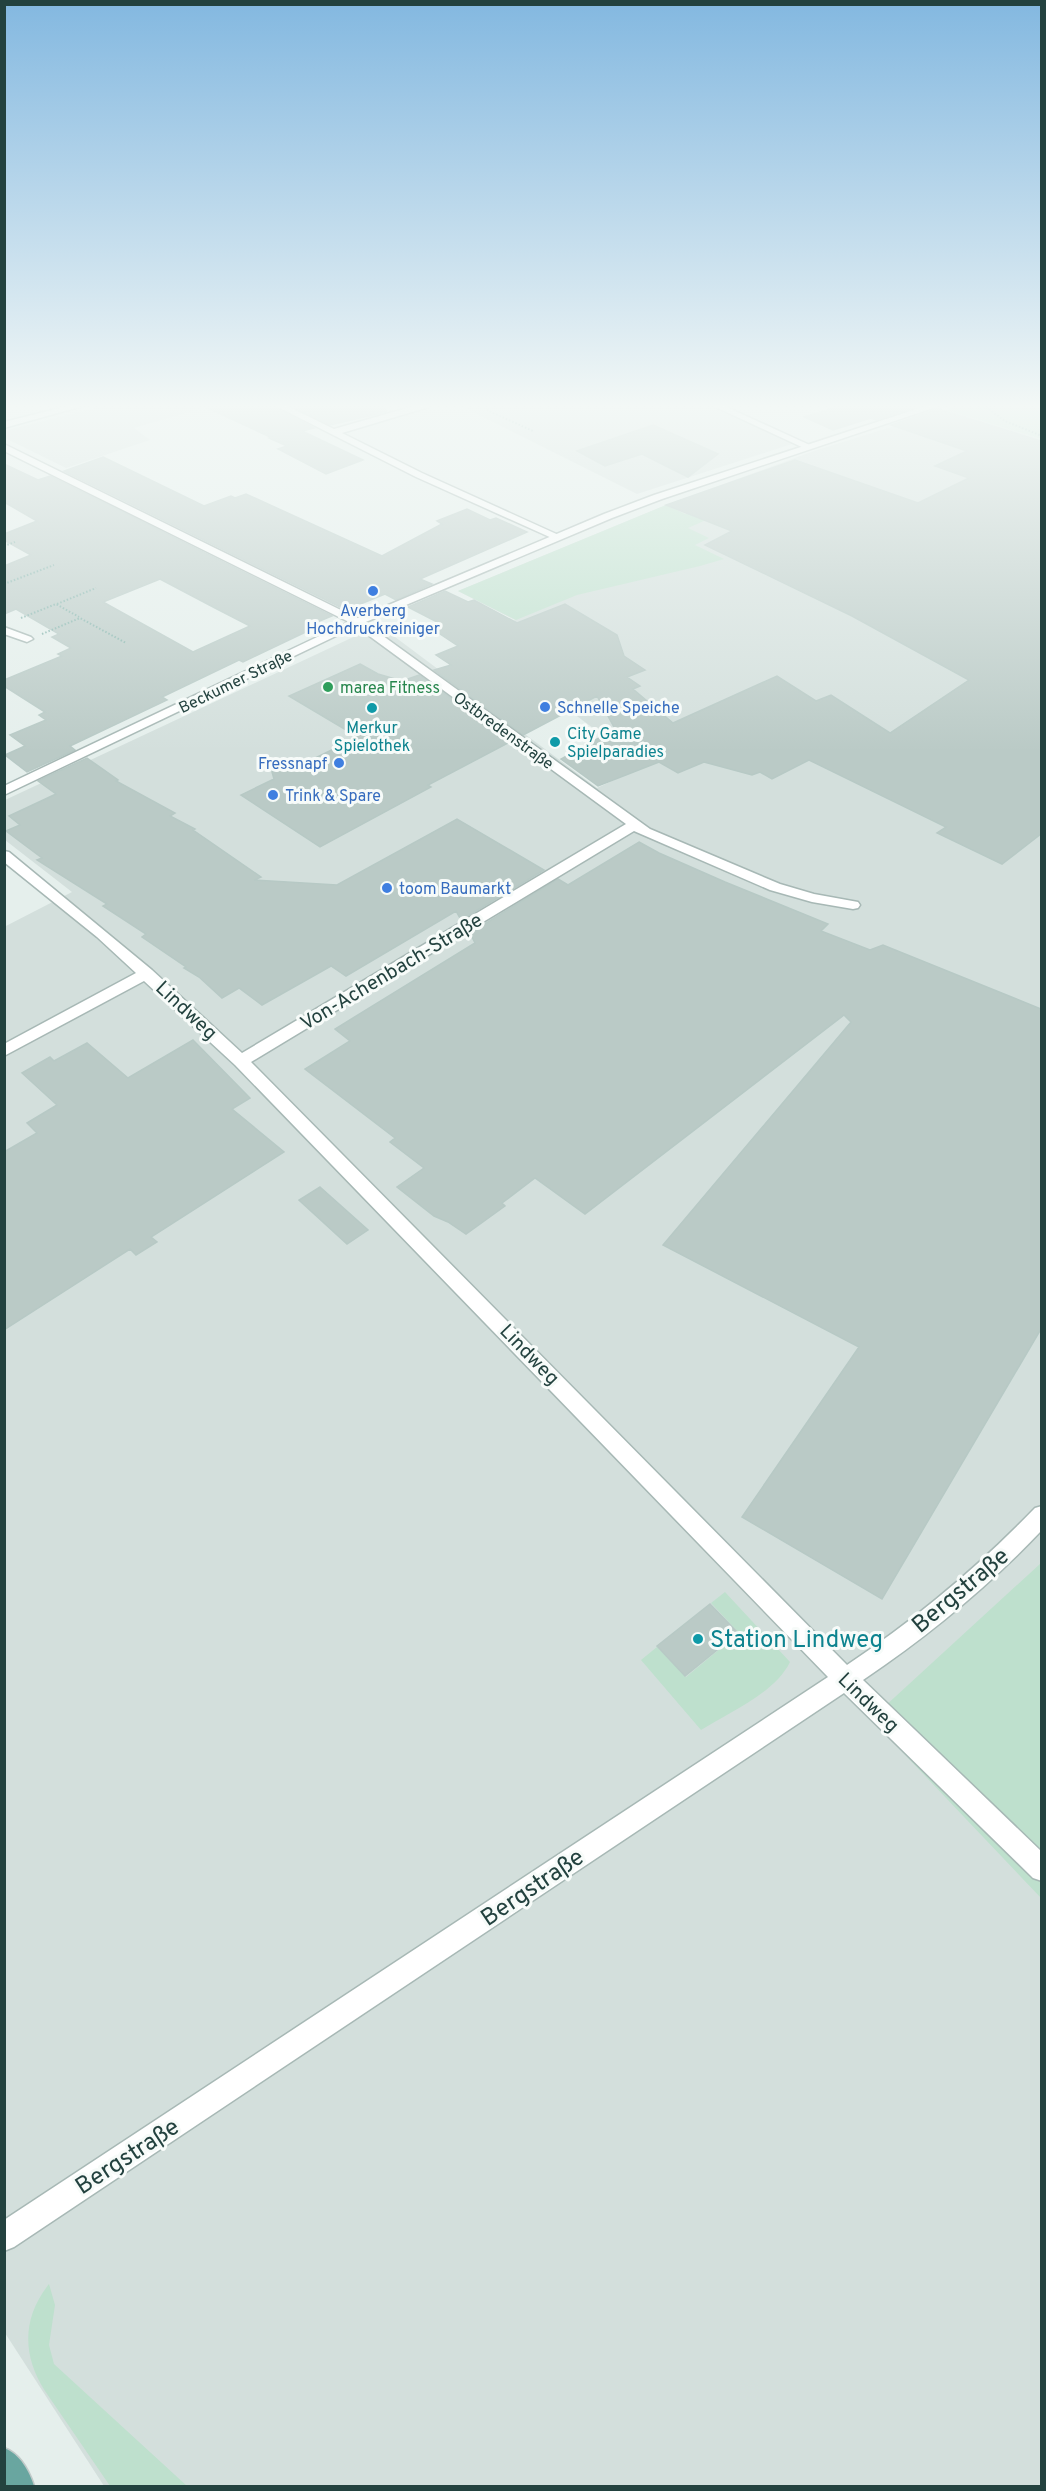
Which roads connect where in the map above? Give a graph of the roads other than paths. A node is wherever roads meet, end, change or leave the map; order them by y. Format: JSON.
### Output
{"nodes":[{"id":1,"x":152,"y":520,"type":"edge"},
{"id":2,"x":520,"y":520,"type":"edge"},
{"id":3,"x":600,"y":520,"type":"edge"},
{"id":4,"x":558,"y":537,"type":"junction"},
{"id":5,"x":357,"y":622,"type":"junction"},
{"id":6,"x":4,"y":630,"type":"edge"},
{"id":7,"x":27,"y":639,"type":"road end"},
{"id":8,"x":4,"y":791,"type":"edge"},
{"id":9,"x":634,"y":825,"type":"junction"},
{"id":10,"x":4,"y":855,"type":"edge"},
{"id":11,"x":853,"y":905,"type":"dead end"},
{"id":12,"x":147,"y":973,"type":"junction"},
{"id":13,"x":4,"y":1051,"type":"edge"},
{"id":14,"x":241,"y":1061,"type":"junction"},
{"id":15,"x":1041,"y":1515,"type":"edge"},
{"id":16,"x":845,"y":1679,"type":"junction"},
{"id":17,"x":1041,"y":1869,"type":"edge"},
{"id":18,"x":4,"y":2237,"type":"edge"},
{"id":19,"x":4,"y":2463,"type":"edge"},
{"id":20,"x":19,"y":2487,"type":"edge"}],
"edges":[{"from":1,"to":5,"type":"street","name":"Ostbredenstraße"},
{"from":2,"to":4,"type":"street"},
{"from":3,"to":4,"type":"street","name":"Beckumer Straße"},
{"from":4,"to":5,"type":"street","name":"Beckumer Straße"},
{"from":5,"to":8,"type":"street","name":"Beckumer Straße"},
{"from":5,"to":9,"type":"street","name":"Ostbredenstraße"},
{"from":6,"to":7,"type":"street"},
{"from":9,"to":11,"type":"street","name":"Ostbredenstraße"},
{"from":9,"to":14,"type":"street","name":"Von-Achenbach-Straße"},
{"from":10,"to":12,"type":"street","name":"Lindweg"},
{"from":12,"to":13,"type":"street"},
{"from":12,"to":14,"type":"street","name":"Lindweg"},
{"from":14,"to":16,"type":"street","name":"Lindweg"},
{"from":15,"to":16,"type":"street","name":"Bergstraße"},
{"from":16,"to":17,"type":"street","name":"Lindweg"},
{"from":16,"to":18,"type":"street","name":"Bergstraße"},
{"from":19,"to":20,"type":"main road"}]}
